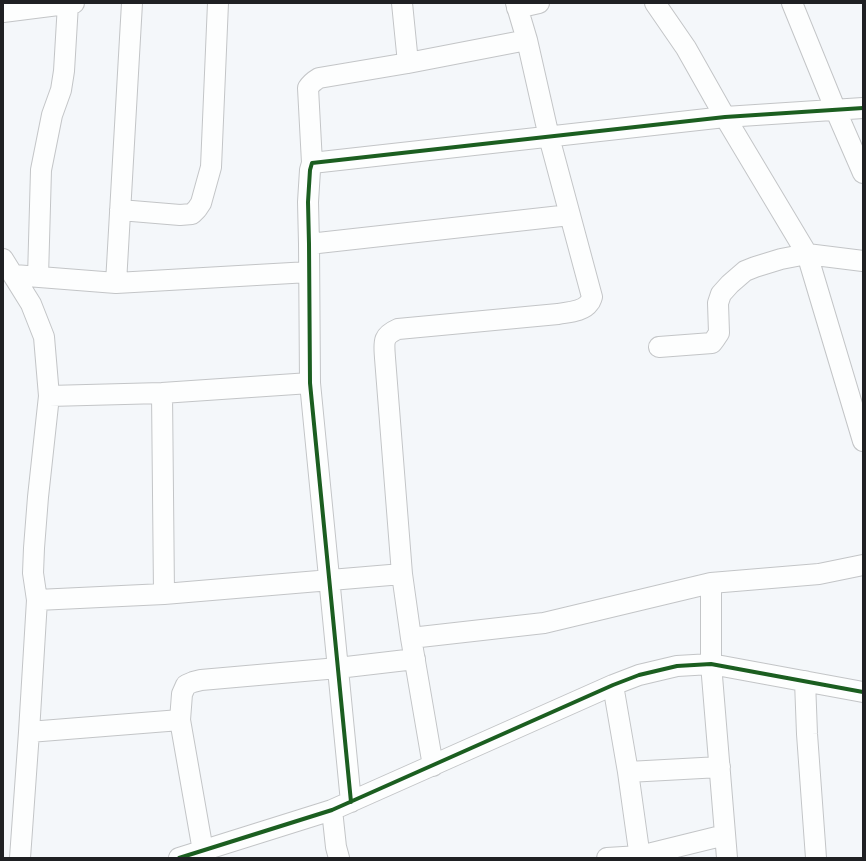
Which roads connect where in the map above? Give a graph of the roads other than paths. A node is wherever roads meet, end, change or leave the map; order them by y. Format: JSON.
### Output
{"nodes":[{"id":1,"x":71,"y":3,"type":"edge"},
{"id":2,"x":132,"y":3,"type":"edge"},
{"id":3,"x":218,"y":3,"type":"edge"},
{"id":4,"x":402,"y":3,"type":"edge"},
{"id":5,"x":539,"y":3,"type":"edge"},
{"id":6,"x":655,"y":3,"type":"edge"},
{"id":7,"x":792,"y":3,"type":"edge"},
{"id":8,"x":516,"y":5,"type":"edge"},
{"id":9,"x":3,"y":12,"type":"edge"},
{"id":10,"x":528,"y":40,"type":"junction"},
{"id":11,"x":408,"y":63,"type":"junction"},
{"id":12,"x":863,"y":108,"type":"edge"},
{"id":13,"x":836,"y":111,"type":"junction"},
{"id":14,"x":725,"y":117,"type":"junction"},
{"id":15,"x":549,"y":137,"type":"junction"},
{"id":16,"x":312,"y":163,"type":"junction"},
{"id":17,"x":863,"y":173,"type":"edge"},
{"id":18,"x":120,"y":210,"type":"junction"},
{"id":19,"x":570,"y":215,"type":"junction"},
{"id":20,"x":309,"y":244,"type":"junction"},
{"id":21,"x":807,"y":254,"type":"junction"},
{"id":22,"x":863,"y":261,"type":"edge"},
{"id":23,"x":8,"y":267,"type":"edge"},
{"id":24,"x":309,"y":272,"type":"junction"},
{"id":25,"x":38,"y":277,"type":"junction"},
{"id":26,"x":116,"y":283,"type":"junction"},
{"id":27,"x":658,"y":347,"type":"dead end"},
{"id":28,"x":310,"y":383,"type":"junction"},
{"id":29,"x":162,"y":393,"type":"junction"},
{"id":30,"x":49,"y":396,"type":"junction"},
{"id":31,"x":863,"y":441,"type":"edge"},
{"id":32,"x":863,"y":565,"type":"edge"},
{"id":33,"x":402,"y":574,"type":"junction"},
{"id":34,"x":329,"y":580,"type":"junction"},
{"id":35,"x":711,"y":583,"type":"junction"},
{"id":36,"x":164,"y":594,"type":"junction"},
{"id":37,"x":37,"y":600,"type":"junction"},
{"id":38,"x":411,"y":638,"type":"junction"},
{"id":39,"x":414,"y":659,"type":"junction"},
{"id":40,"x":712,"y":664,"type":"junction"},
{"id":41,"x":338,"y":668,"type":"junction"},
{"id":42,"x":805,"y":681,"type":"junction"},
{"id":43,"x":613,"y":684,"type":"junction"},
{"id":44,"x":863,"y":692,"type":"edge"},
{"id":45,"x":180,"y":720,"type":"junction"},
{"id":46,"x":29,"y":732,"type":"junction"},
{"id":47,"x":433,"y":766,"type":"junction"},
{"id":48,"x":720,"y":767,"type":"junction"},
{"id":49,"x":628,"y":772,"type":"junction"},
{"id":50,"x":351,"y":802,"type":"junction"},
{"id":51,"x":332,"y":810,"type":"junction"},
{"id":52,"x":725,"y":835,"type":"junction"},
{"id":53,"x":203,"y":851,"type":"junction"},
{"id":54,"x":640,"y":857,"type":"edge"},
{"id":55,"x":20,"y":858,"type":"edge"},
{"id":56,"x":179,"y":858,"type":"edge"},
{"id":57,"x":339,"y":858,"type":"edge"},
{"id":58,"x":607,"y":858,"type":"edge"},
{"id":59,"x":727,"y":858,"type":"edge"},
{"id":60,"x":816,"y":858,"type":"edge"}],
"edges":[{"from":1,"to":9,"type":"street"},
{"from":1,"to":25,"type":"street"},
{"from":2,"to":18,"type":"street"},
{"from":3,"to":18,"type":"street"},
{"from":4,"to":11,"type":"street"},
{"from":5,"to":8,"type":"street"},
{"from":6,"to":14,"type":"street"},
{"from":7,"to":13,"type":"street"},
{"from":8,"to":10,"type":"street"},
{"from":10,"to":11,"type":"street"},
{"from":10,"to":15,"type":"street"},
{"from":11,"to":16,"type":"street"},
{"from":12,"to":13,"type":"street"},
{"from":13,"to":14,"type":"street"},
{"from":13,"to":17,"type":"street"},
{"from":14,"to":15,"type":"street"},
{"from":14,"to":21,"type":"street"},
{"from":15,"to":16,"type":"street"},
{"from":15,"to":19,"type":"street"},
{"from":16,"to":20,"type":"street"},
{"from":18,"to":26,"type":"street"},
{"from":19,"to":20,"type":"street"},
{"from":19,"to":33,"type":"street"},
{"from":20,"to":24,"type":"street"},
{"from":21,"to":22,"type":"street"},
{"from":21,"to":27,"type":"street"},
{"from":21,"to":31,"type":"street"},
{"from":23,"to":25,"type":"street"},
{"from":23,"to":30,"type":"street"},
{"from":24,"to":26,"type":"street"},
{"from":24,"to":28,"type":"street"},
{"from":25,"to":26,"type":"street"},
{"from":28,"to":29,"type":"street"},
{"from":28,"to":34,"type":"street"},
{"from":29,"to":30,"type":"street"},
{"from":29,"to":36,"type":"street"},
{"from":30,"to":37,"type":"street"},
{"from":32,"to":35,"type":"street"},
{"from":33,"to":34,"type":"street"},
{"from":33,"to":38,"type":"street"},
{"from":34,"to":36,"type":"street"},
{"from":34,"to":41,"type":"street"},
{"from":35,"to":38,"type":"street"},
{"from":35,"to":40,"type":"street"},
{"from":36,"to":37,"type":"street"},
{"from":37,"to":46,"type":"street"},
{"from":38,"to":39,"type":"street"},
{"from":39,"to":41,"type":"street"},
{"from":39,"to":47,"type":"street"},
{"from":40,"to":42,"type":"street"},
{"from":40,"to":43,"type":"street"},
{"from":40,"to":48,"type":"street"},
{"from":41,"to":45,"type":"street"},
{"from":41,"to":50,"type":"street"},
{"from":42,"to":44,"type":"street"},
{"from":42,"to":60,"type":"street"},
{"from":43,"to":47,"type":"street"},
{"from":43,"to":49,"type":"street"},
{"from":45,"to":46,"type":"street"},
{"from":45,"to":53,"type":"street"},
{"from":46,"to":55,"type":"street"},
{"from":47,"to":50,"type":"street"},
{"from":48,"to":49,"type":"street"},
{"from":48,"to":52,"type":"street"},
{"from":49,"to":54,"type":"street"},
{"from":50,"to":51,"type":"street"},
{"from":51,"to":53,"type":"street"},
{"from":51,"to":57,"type":"street"},
{"from":52,"to":54,"type":"street"},
{"from":52,"to":59,"type":"street"},
{"from":53,"to":56,"type":"street"},
{"from":54,"to":58,"type":"street"}]}
